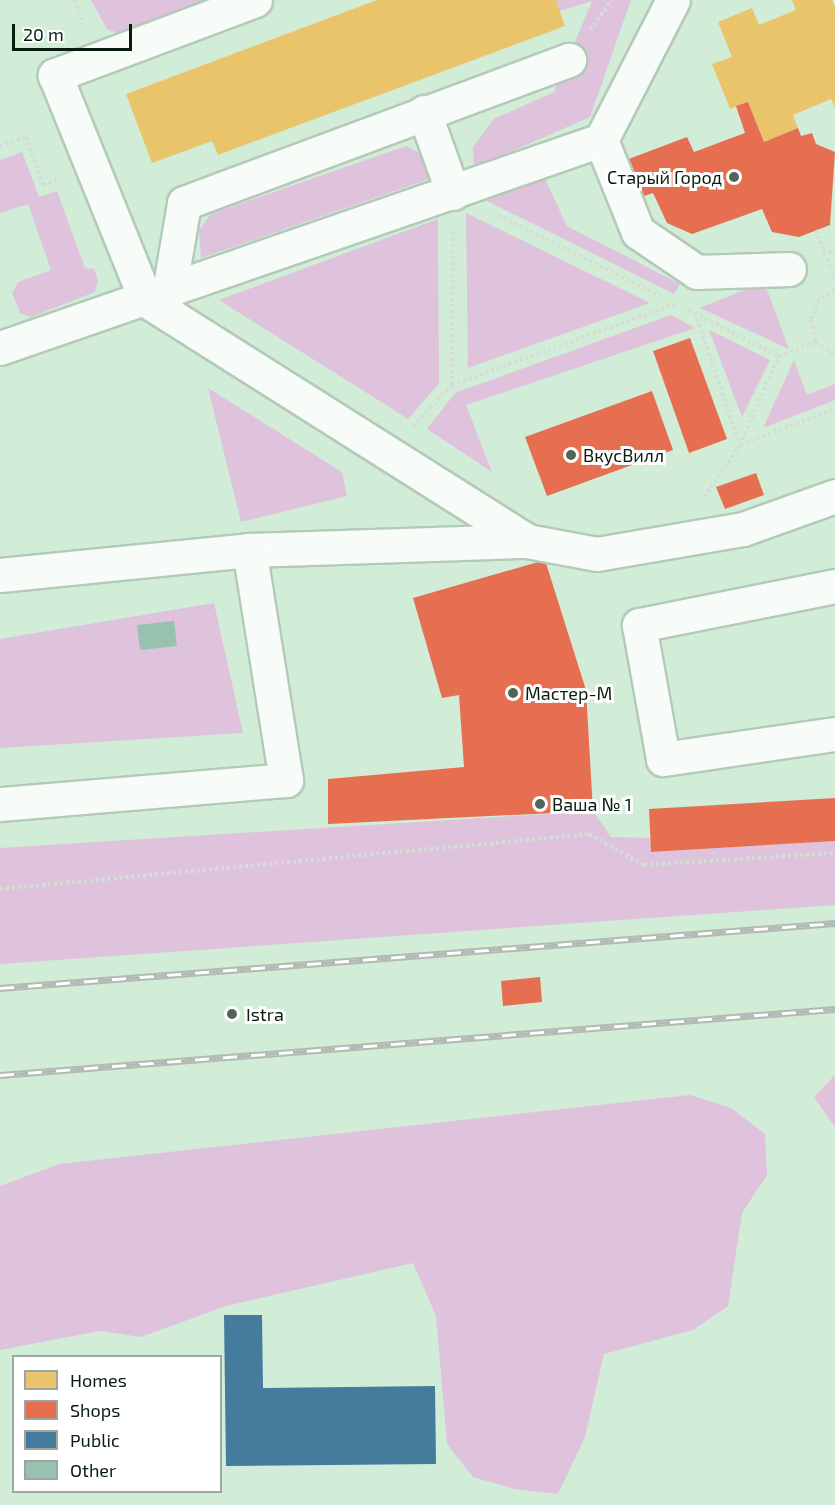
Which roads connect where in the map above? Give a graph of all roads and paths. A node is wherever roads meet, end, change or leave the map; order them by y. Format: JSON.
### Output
{"nodes":[{"id":1,"x":255,"y":0,"type":"edge"},
{"id":2,"x":673,"y":0,"type":"edge"},
{"id":3,"x":569,"y":60,"type":"dead end"},
{"id":4,"x":424,"y":112,"type":"junction"},
{"id":5,"x":601,"y":140,"type":"junction"},
{"id":6,"x":0,"y":146,"type":"edge"},
{"id":7,"x":43,"y":185,"type":"dead end"},
{"id":8,"x":453,"y":193,"type":"junction"},
{"id":9,"x":816,"y":230,"type":"dead end"},
{"id":10,"x":789,"y":269,"type":"dead end"},
{"id":11,"x":697,"y":272,"type":"junction"},
{"id":12,"x":835,"y":279,"type":"edge"},
{"id":13,"x":835,"y":290,"type":"edge"},
{"id":14,"x":158,"y":296,"type":"junction"},
{"id":15,"x":676,"y":303,"type":"junction"},
{"id":16,"x":695,"y":314,"type":"junction"},
{"id":17,"x":816,"y":342,"type":"junction"},
{"id":18,"x":0,"y":348,"type":"edge"},
{"id":19,"x":779,"y":356,"type":"junction"},
{"id":20,"x":835,"y":356,"type":"edge"},
{"id":21,"x":452,"y":385,"type":"junction"},
{"id":22,"x":835,"y":409,"type":"edge"},
{"id":23,"x":408,"y":431,"type":"dead end"},
{"id":24,"x":740,"y":446,"type":"junction"},
{"id":25,"x":835,"y":496,"type":"edge"},
{"id":26,"x":704,"y":498,"type":"dead end"},
{"id":27,"x":528,"y":541,"type":"junction"},
{"id":28,"x":249,"y":550,"type":"junction"},
{"id":29,"x":0,"y":575,"type":"edge"},
{"id":30,"x":835,"y":586,"type":"edge"},
{"id":31,"x":835,"y":734,"type":"edge"},
{"id":32,"x":0,"y":804,"type":"edge"},
{"id":33,"x":835,"y":853,"type":"edge"},
{"id":34,"x":0,"y":890,"type":"edge"}],
"edges":[{"from":1,"to":14,"type":"street"},
{"from":2,"to":5,"type":"street"},
{"from":3,"to":4,"type":"street"},
{"from":4,"to":8,"type":"street"},
{"from":4,"to":14,"type":"street"},
{"from":5,"to":8,"type":"street"},
{"from":5,"to":11,"type":"street"},
{"from":6,"to":7,"type":"path"},
{"from":8,"to":14,"type":"street"},
{"from":8,"to":15,"type":"path"},
{"from":8,"to":21,"type":"path"},
{"from":9,"to":12,"type":"path"},
{"from":10,"to":11,"type":"street"},
{"from":11,"to":15,"type":"path"},
{"from":13,"to":17,"type":"path"},
{"from":14,"to":18,"type":"street"},
{"from":14,"to":27,"type":"street"},
{"from":15,"to":16,"type":"path"},
{"from":15,"to":21,"type":"path"},
{"from":16,"to":19,"type":"path"},
{"from":16,"to":24,"type":"path"},
{"from":17,"to":19,"type":"path"},
{"from":17,"to":20,"type":"path"},
{"from":19,"to":24,"type":"path"},
{"from":21,"to":23,"type":"path"},
{"from":22,"to":24,"type":"path"},
{"from":24,"to":26,"type":"path"},
{"from":25,"to":27,"type":"street"},
{"from":27,"to":28,"type":"street"},
{"from":28,"to":29,"type":"street"},
{"from":28,"to":32,"type":"street"},
{"from":30,"to":31,"type":"street"},
{"from":33,"to":34,"type":"path"}]}
